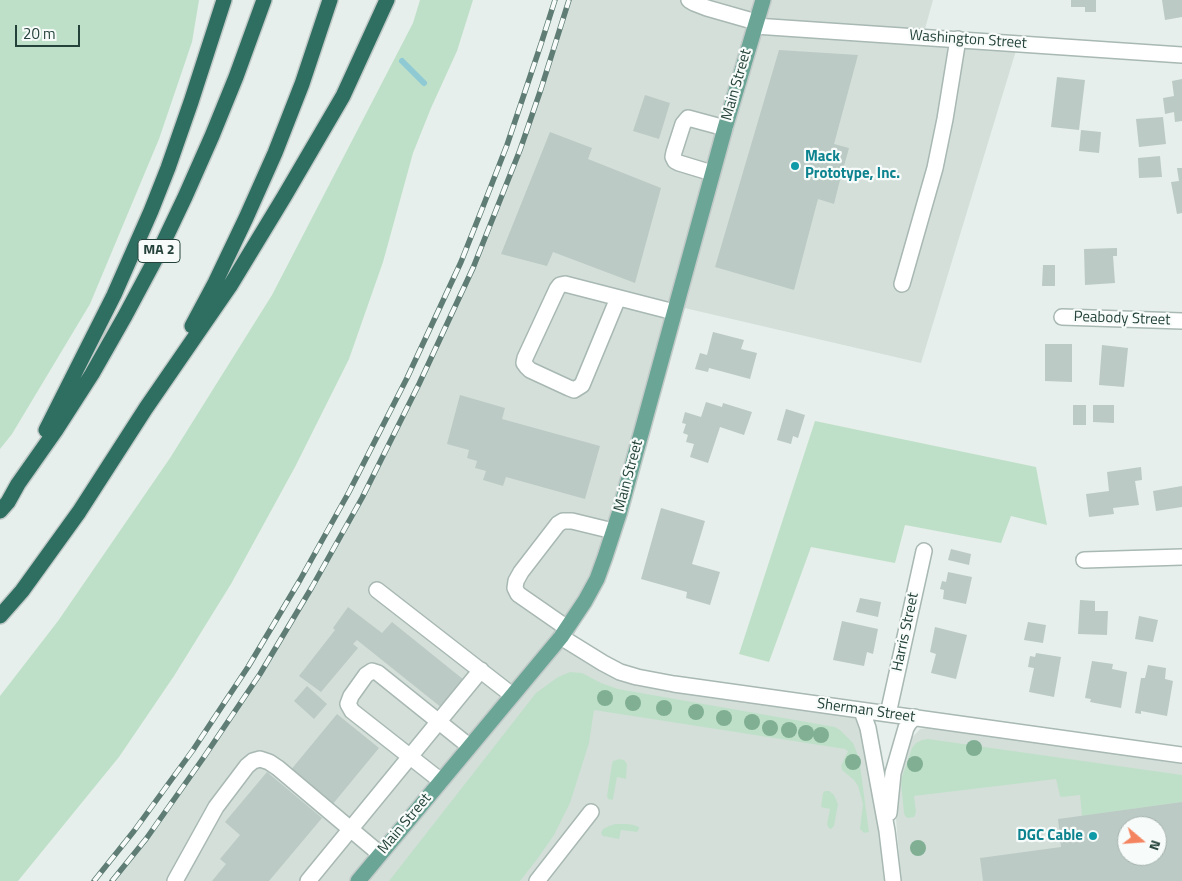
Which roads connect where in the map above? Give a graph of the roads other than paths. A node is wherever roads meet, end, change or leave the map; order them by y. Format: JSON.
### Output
{"nodes":[{"id":1,"x":224,"y":0,"type":"edge"},
{"id":2,"x":264,"y":0,"type":"edge"},
{"id":3,"x":330,"y":0,"type":"edge"},
{"id":4,"x":387,"y":0,"type":"edge"},
{"id":5,"x":690,"y":0,"type":"edge"},
{"id":6,"x":763,"y":0,"type":"edge"},
{"id":7,"x":756,"y":24,"type":"junction"},
{"id":8,"x":958,"y":39,"type":"junction"},
{"id":9,"x":1182,"y":55,"type":"edge"},
{"id":10,"x":725,"y":128,"type":"junction"},
{"id":11,"x":712,"y":173,"type":"junction"},
{"id":12,"x":902,"y":284,"type":"dead end"},
{"id":13,"x":618,"y":298,"type":"junction"},
{"id":14,"x":674,"y":312,"type":"junction"},
{"id":15,"x":1062,"y":317,"type":"dead end"},
{"id":16,"x":1182,"y":321,"type":"edge"},
{"id":17,"x":146,"y":408,"type":"junction"},
{"id":18,"x":18,"y":484,"type":"junction"},
{"id":19,"x":0,"y":511,"type":"edge"},
{"id":20,"x":614,"y":531,"type":"junction"},
{"id":21,"x":924,"y":551,"type":"dead end"},
{"id":22,"x":1182,"y":556,"type":"edge"},
{"id":23,"x":1084,"y":560,"type":"dead end"},
{"id":24,"x":378,"y":590,"type":"dead end"},
{"id":25,"x":0,"y":616,"type":"edge"},
{"id":26,"x":564,"y":633,"type":"junction"},
{"id":27,"x":481,"y":670,"type":"junction"},
{"id":28,"x":512,"y":695,"type":"junction"},
{"id":29,"x":860,"y":710,"type":"junction"},
{"id":30,"x":888,"y":714,"type":"junction"},
{"id":31,"x":914,"y":718,"type":"junction"},
{"id":32,"x":439,"y":722,"type":"junction"},
{"id":33,"x":469,"y":746,"type":"junction"},
{"id":34,"x":1182,"y":755,"type":"edge"},
{"id":35,"x":410,"y":757,"type":"junction"},
{"id":36,"x":441,"y":781,"type":"junction"},
{"id":37,"x":591,"y":812,"type":"dead end"},
{"id":38,"x":351,"y":829,"type":"junction"},
{"id":39,"x":888,"y":832,"type":"junction"},
{"id":40,"x":380,"y":854,"type":"junction"},
{"id":41,"x":175,"y":881,"type":"edge"},
{"id":42,"x":308,"y":881,"type":"edge"},
{"id":43,"x":358,"y":881,"type":"edge"},
{"id":44,"x":538,"y":881,"type":"edge"},
{"id":45,"x":894,"y":881,"type":"edge"}],
"edges":[{"from":1,"to":18,"type":"highway"},
{"from":2,"to":18,"type":"highway","number":"MA 2"},
{"from":3,"to":17,"type":"highway"},
{"from":4,"to":17,"type":"highway"},
{"from":5,"to":7,"type":"street","name":"Washington Street"},
{"from":6,"to":7,"type":"main road","name":"Main Street"},
{"from":7,"to":8,"type":"street","name":"Washington Street"},
{"from":7,"to":10,"type":"main road","name":"Main Street"},
{"from":8,"to":9,"type":"street","name":"Washington Street"},
{"from":8,"to":12,"type":"street"},
{"from":10,"to":11,"type":"main road","name":"Main Street"},
{"from":10,"to":11,"type":"street"},
{"from":11,"to":14,"type":"main road","name":"Main Street"},
{"from":13,"to":13,"type":"street"},
{"from":13,"to":14,"type":"street"},
{"from":14,"to":20,"type":"main road","name":"Main Street"},
{"from":15,"to":16,"type":"street","name":"Peabody Street"},
{"from":17,"to":25,"type":"highway"},
{"from":18,"to":19,"type":"highway","number":"MA 2"},
{"from":20,"to":26,"type":"main road","name":"Main Street"},
{"from":20,"to":26,"type":"street","name":"Sherman Street"},
{"from":21,"to":30,"type":"street","name":"Harris Street"},
{"from":22,"to":23,"type":"street"},
{"from":24,"to":27,"type":"street"},
{"from":26,"to":28,"type":"main road","name":"Main Street"},
{"from":26,"to":29,"type":"street","name":"Sherman Street"},
{"from":27,"to":28,"type":"street"},
{"from":27,"to":32,"type":"street"},
{"from":28,"to":33,"type":"main road","name":"Main Street"},
{"from":29,"to":30,"type":"street","name":"Sherman Street"},
{"from":29,"to":39,"type":"street"},
{"from":30,"to":31,"type":"street","name":"Sherman Street"},
{"from":31,"to":34,"type":"street","name":"Sherman Street"},
{"from":31,"to":39,"type":"street"},
{"from":32,"to":33,"type":"street"},
{"from":32,"to":35,"type":"street"},
{"from":32,"to":35,"type":"street"},
{"from":33,"to":36,"type":"main road","name":"Main Street"},
{"from":35,"to":36,"type":"street"},
{"from":35,"to":38,"type":"street"},
{"from":36,"to":40,"type":"main road","name":"Main Street"},
{"from":37,"to":44,"type":"street"},
{"from":38,"to":40,"type":"street"},
{"from":38,"to":41,"type":"street"},
{"from":38,"to":42,"type":"street"},
{"from":39,"to":45,"type":"street"},
{"from":40,"to":43,"type":"main road","name":"Main Street"}]}
